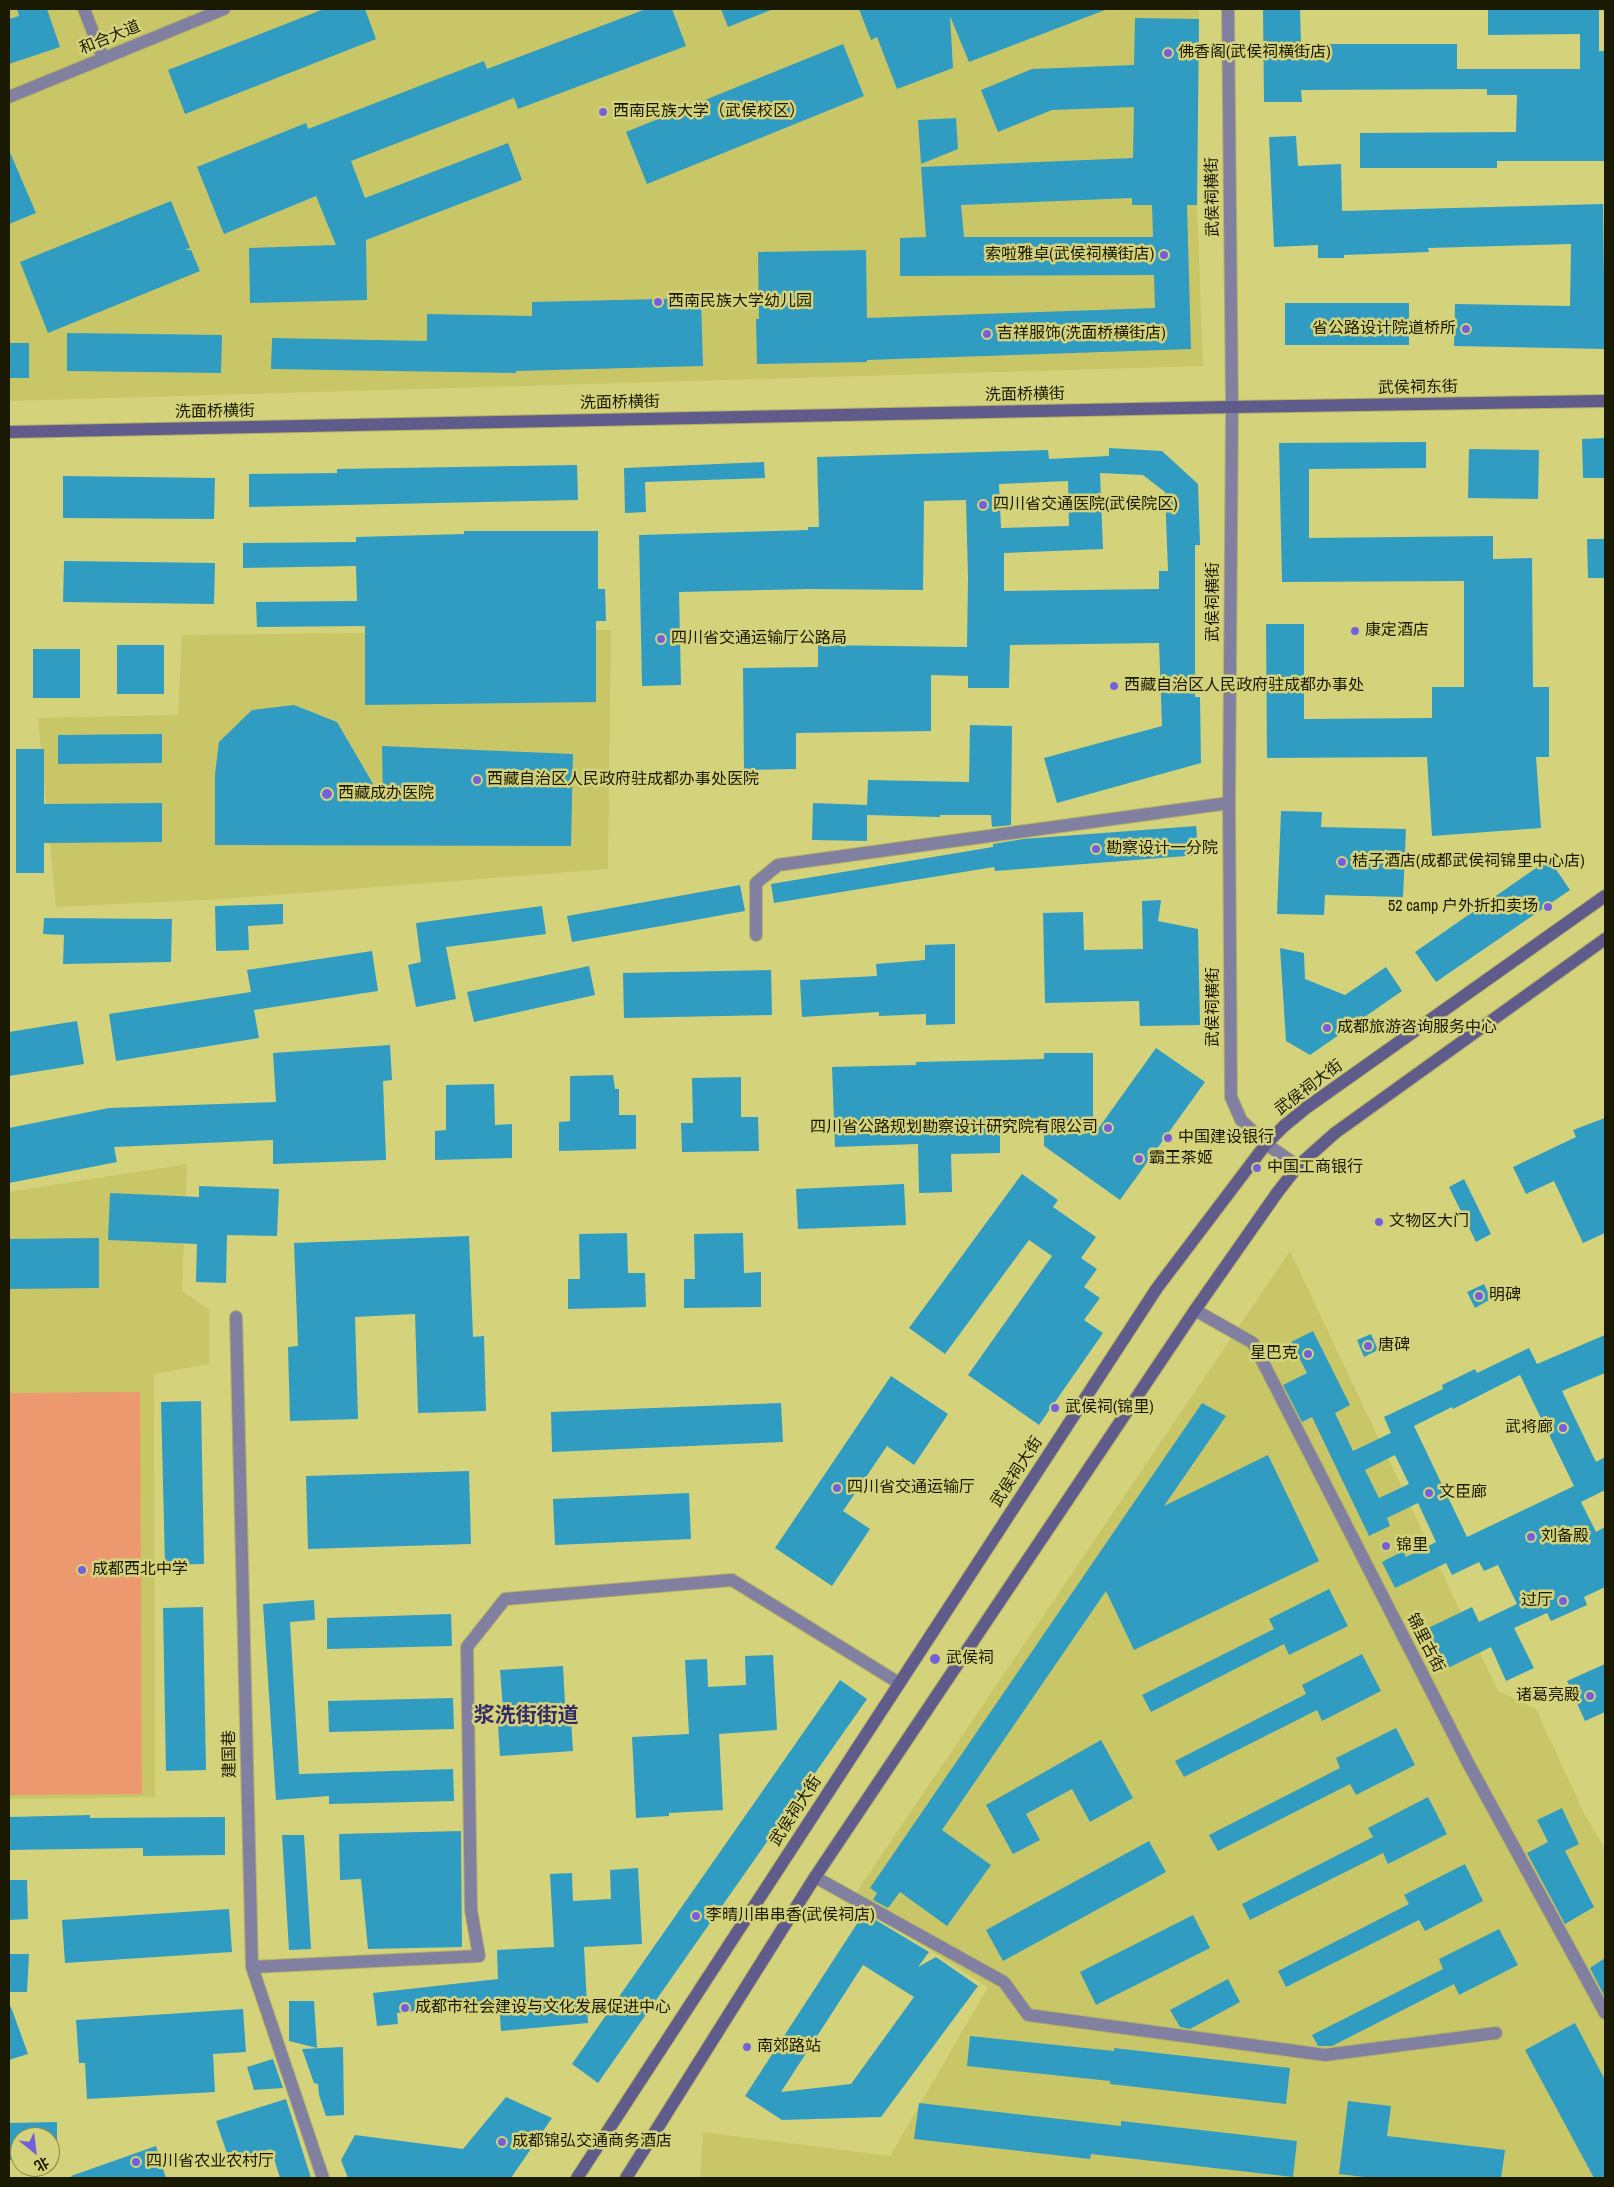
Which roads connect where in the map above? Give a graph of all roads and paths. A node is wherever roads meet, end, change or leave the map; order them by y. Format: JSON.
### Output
{"nodes":[{"id":1,"x":84,"y":9,"type":"edge"},
{"id":2,"x":224,"y":9,"type":"edge"},
{"id":3,"x":1228,"y":9,"type":"edge"},
{"id":4,"x":103,"y":58,"type":"junction"},
{"id":5,"x":9,"y":97,"type":"edge"},
{"id":6,"x":1605,"y":401,"type":"edge"},
{"id":7,"x":1232,"y":407,"type":"junction"},
{"id":8,"x":9,"y":432,"type":"edge"},
{"id":9,"x":1229,"y":803,"type":"junction"},
{"id":10,"x":1605,"y":896,"type":"edge"},
{"id":11,"x":756,"y":935,"type":"dead end"},
{"id":12,"x":1605,"y":939,"type":"edge"},
{"id":13,"x":1266,"y":1144,"type":"junction"},
{"id":14,"x":1298,"y":1166,"type":"junction"},
{"id":15,"x":1195,"y":1310,"type":"junction"},
{"id":16,"x":236,"y":1317,"type":"dead end"},
{"id":17,"x":899,"y":1683,"type":"junction"},
{"id":18,"x":815,"y":1877,"type":"junction"},
{"id":19,"x":252,"y":1967,"type":"junction"},
{"id":20,"x":1605,"y":2014,"type":"edge"},
{"id":21,"x":1496,"y":2033,"type":"dead end"},
{"id":22,"x":323,"y":2178,"type":"edge"},
{"id":23,"x":576,"y":2178,"type":"edge"},
{"id":24,"x":626,"y":2178,"type":"edge"}],
"edges":[{"from":1,"to":4,"type":"street"},
{"from":2,"to":4,"type":"street","name":"和合大道"},
{"from":3,"to":7,"type":"street","name":"武侯祠横街"},
{"from":4,"to":5,"type":"street","name":"和合大道"},
{"from":6,"to":7,"type":"main road","name":"武侯祠东街"},
{"from":7,"to":8,"type":"main road","name":"洗面桥横街"},
{"from":7,"to":9,"type":"street","name":"武侯祠横街"},
{"from":9,"to":11,"type":"street"},
{"from":9,"to":13,"type":"street","name":"武侯祠横街"},
{"from":10,"to":13,"type":"main road","name":"武侯祠大街"},
{"from":12,"to":14,"type":"main road"},
{"from":13,"to":14,"type":"street","name":"武侯祠横街"},
{"from":13,"to":17,"type":"main road","name":"武侯祠大街"},
{"from":14,"to":15,"type":"main road"},
{"from":15,"to":18,"type":"main road"},
{"from":15,"to":20,"type":"street","name":"锦里古街"},
{"from":16,"to":19,"type":"street","name":"建国巷"},
{"from":17,"to":19,"type":"street"},
{"from":17,"to":23,"type":"main road","name":"武侯祠大街"},
{"from":18,"to":21,"type":"street"},
{"from":18,"to":24,"type":"main road"},
{"from":19,"to":22,"type":"street","name":"建国巷"}]}
